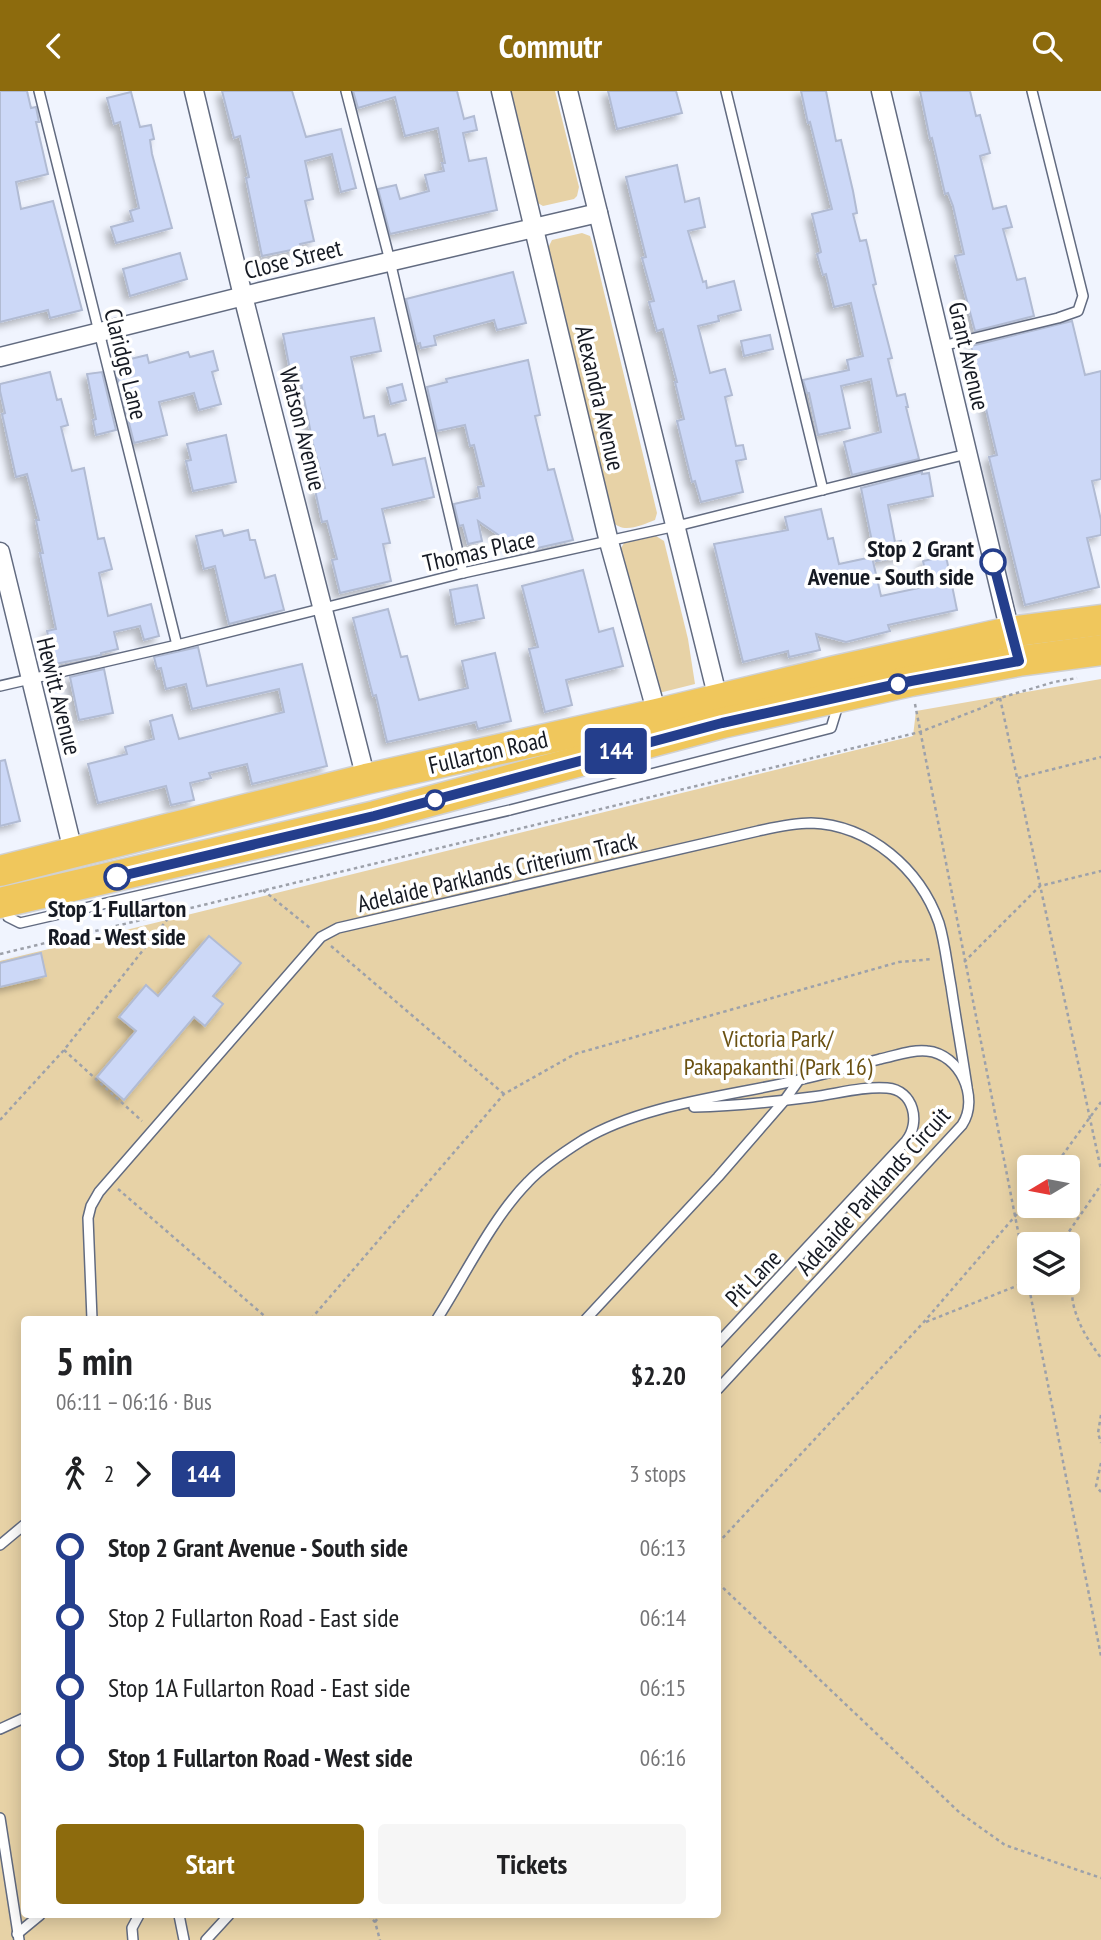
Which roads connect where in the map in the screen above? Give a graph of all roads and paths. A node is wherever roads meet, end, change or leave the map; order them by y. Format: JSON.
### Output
{"nodes":[{"id":1,"x":39,"y":91,"type":"edge"},
{"id":2,"x":194,"y":91,"type":"edge"},
{"id":3,"x":346,"y":91,"type":"edge"},
{"id":4,"x":501,"y":91,"type":"edge"},
{"id":5,"x":568,"y":91,"type":"edge"},
{"id":6,"x":726,"y":91,"type":"edge"},
{"id":7,"x":881,"y":91,"type":"edge"},
{"id":8,"x":1032,"y":91,"type":"edge"},
{"id":9,"x":598,"y":213,"type":"junction"},
{"id":10,"x":534,"y":228,"type":"junction"},
{"id":11,"x":390,"y":261,"type":"junction"},
{"id":12,"x":243,"y":296,"type":"junction"},
{"id":13,"x":98,"y":332,"type":"junction"},
{"id":14,"x":942,"y":346,"type":"junction"},
{"id":15,"x":0,"y":357,"type":"edge"},
{"id":16,"x":967,"y":454,"type":"junction"},
{"id":17,"x":823,"y":490,"type":"junction"},
{"id":18,"x":677,"y":526,"type":"junction"},
{"id":19,"x":609,"y":542,"type":"junction"},
{"id":20,"x":0,"y":552,"type":"edge"},
{"id":21,"x":464,"y":573,"type":"junction"},
{"id":22,"x":323,"y":609,"type":"junction"},
{"id":23,"x":1101,"y":620,"type":"edge"},
{"id":24,"x":1010,"y":632,"type":"junction"},
{"id":25,"x":177,"y":645,"type":"junction"},
{"id":26,"x":1101,"y":650,"type":"edge"},
{"id":27,"x":1019,"y":661,"type":"junction"},
{"id":28,"x":1077,"y":678,"type":"dead end"},
{"id":29,"x":30,"y":679,"type":"junction"},
{"id":30,"x":911,"y":681,"type":"junction"},
{"id":31,"x":0,"y":686,"type":"edge"},
{"id":32,"x":840,"y":697,"type":"junction"},
{"id":33,"x":1000,"y":698,"type":"junction"},
{"id":34,"x":718,"y":699,"type":"junction"},
{"id":35,"x":664,"y":725,"type":"junction"},
{"id":36,"x":920,"y":732,"type":"junction"},
{"id":37,"x":1101,"y":757,"type":"edge"},
{"id":38,"x":1018,"y":778,"type":"junction"},
{"id":39,"x":366,"y":779,"type":"junction"},
{"id":40,"x":374,"y":816,"type":"junction"},
{"id":41,"x":72,"y":851,"type":"junction"},
{"id":42,"x":0,"y":871,"type":"edge"},
{"id":43,"x":1101,"y":871,"type":"edge"},
{"id":44,"x":82,"y":886,"type":"junction"},
{"id":45,"x":1040,"y":886,"type":"junction"},
{"id":46,"x":262,"y":889,"type":"junction"},
{"id":47,"x":1,"y":903,"type":"edge"},
{"id":48,"x":174,"y":911,"type":"junction"},
{"id":49,"x":96,"y":922,"type":"dead end"},
{"id":50,"x":304,"y":924,"type":"dead end"},
{"id":51,"x":98,"y":929,"type":"junction"},
{"id":52,"x":321,"y":937,"type":"junction"},
{"id":53,"x":0,"y":954,"type":"edge"},
{"id":54,"x":946,"y":958,"type":"junction"},
{"id":55,"x":964,"y":962,"type":"junction"},
{"id":56,"x":64,"y":1050,"type":"junction"},
{"id":57,"x":800,"y":1080,"type":"junction"},
{"id":58,"x":967,"y":1087,"type":"junction"},
{"id":59,"x":504,"y":1094,"type":"junction"},
{"id":60,"x":784,"y":1101,"type":"junction"},
{"id":61,"x":1101,"y":1102,"type":"edge"},
{"id":62,"x":671,"y":1108,"type":"junction"},
{"id":63,"x":1089,"y":1119,"type":"junction"},
{"id":64,"x":0,"y":1120,"type":"edge"},
{"id":65,"x":152,"y":1131,"type":"junction"},
{"id":66,"x":1063,"y":1155,"type":"edge"},
{"id":67,"x":1101,"y":1170,"type":"edge"},
{"id":68,"x":108,"y":1180,"type":"junction"},
{"id":69,"x":1101,"y":1185,"type":"edge"},
{"id":70,"x":1017,"y":1215,"type":"edge"},
{"id":71,"x":1015,"y":1218,"type":"junction"},
{"id":72,"x":1018,"y":1232,"type":"edge"},
{"id":73,"x":1069,"y":1232,"type":"edge"},
{"id":74,"x":1017,"y":1286,"type":"edge"},
{"id":75,"x":1031,"y":1295,"type":"edge"},
{"id":76,"x":1073,"y":1295,"type":"edge"},
{"id":77,"x":92,"y":1316,"type":"edge"},
{"id":78,"x":265,"y":1316,"type":"edge"},
{"id":79,"x":314,"y":1316,"type":"edge"},
{"id":80,"x":439,"y":1316,"type":"edge"},
{"id":81,"x":589,"y":1316,"type":"edge"},
{"id":82,"x":923,"y":1323,"type":"junction"},
{"id":83,"x":721,"y":1340,"type":"edge"},
{"id":84,"x":1101,"y":1358,"type":"edge"},
{"id":85,"x":721,"y":1386,"type":"edge"},
{"id":86,"x":1101,"y":1415,"type":"edge"},
{"id":87,"x":1101,"y":1443,"type":"edge"},
{"id":88,"x":1101,"y":1463,"type":"edge"},
{"id":89,"x":1101,"y":1492,"type":"edge"},
{"id":90,"x":21,"y":1528,"type":"edge"},
{"id":91,"x":721,"y":1540,"type":"edge"},
{"id":92,"x":0,"y":1545,"type":"edge"},
{"id":93,"x":721,"y":1586,"type":"edge"},
{"id":94,"x":1101,"y":1656,"type":"edge"},
{"id":95,"x":21,"y":1719,"type":"edge"},
{"id":96,"x":0,"y":1728,"type":"edge"},
{"id":97,"x":0,"y":1818,"type":"edge"},
{"id":98,"x":1101,"y":1878,"type":"edge"},
{"id":99,"x":37,"y":1918,"type":"edge"},
{"id":100,"x":137,"y":1918,"type":"edge"},
{"id":101,"x":180,"y":1918,"type":"edge"},
{"id":102,"x":226,"y":1918,"type":"edge"},
{"id":103,"x":371,"y":1918,"type":"edge"},
{"id":104,"x":378,"y":1918,"type":"edge"},
{"id":105,"x":375,"y":1922,"type":"junction"},
{"id":106,"x":18,"y":1937,"type":"edge"},
{"id":107,"x":133,"y":1940,"type":"edge"},
{"id":108,"x":184,"y":1940,"type":"edge"},
{"id":109,"x":206,"y":1940,"type":"edge"},
{"id":110,"x":380,"y":1940,"type":"edge"}],
"edges":[{"from":1,"to":13,"type":"lane","name":"Claridge Lane"},
{"from":2,"to":12,"type":"street","name":"Watson Avenue"},
{"from":3,"to":11,"type":"lane"},
{"from":4,"to":10,"type":"street","name":"Alexandra Avenue"},
{"from":5,"to":9,"type":"street","name":"Alexandra Avenue"},
{"from":6,"to":17,"type":"lane"},
{"from":7,"to":14,"type":"street","name":"Grant Avenue"},
{"from":8,"to":14,"type":"lane"},
{"from":9,"to":10,"type":"street","name":"Close Street"},
{"from":9,"to":18,"type":"street","name":"Alexandra Avenue"},
{"from":10,"to":11,"type":"street","name":"Close Street"},
{"from":10,"to":19,"type":"street","name":"Alexandra Avenue"},
{"from":11,"to":12,"type":"street","name":"Close Street"},
{"from":11,"to":21,"type":"lane"},
{"from":12,"to":13,"type":"street","name":"Close Street"},
{"from":12,"to":22,"type":"street","name":"Watson Avenue"},
{"from":13,"to":15,"type":"street","name":"Close Street"},
{"from":13,"to":25,"type":"lane","name":"Claridge Lane"},
{"from":14,"to":16,"type":"street","name":"Grant Avenue"},
{"from":16,"to":17,"type":"lane","name":"Thomas Place"},
{"from":16,"to":24,"type":"street","name":"Grant Avenue"},
{"from":17,"to":18,"type":"lane","name":"Thomas Place"},
{"from":18,"to":19,"type":"lane","name":"Thomas Place"},
{"from":18,"to":34,"type":"street","name":"Alexandra Avenue"},
{"from":19,"to":21,"type":"lane","name":"Thomas Place"},
{"from":19,"to":35,"type":"street","name":"Alexandra Avenue"},
{"from":20,"to":29,"type":"street","name":"Hewitt Avenue"},
{"from":21,"to":22,"type":"lane","name":"Thomas Place"},
{"from":22,"to":25,"type":"lane","name":"Thomas Place"},
{"from":22,"to":39,"type":"street","name":"Watson Avenue"},
{"from":23,"to":24,"type":"highway","name":"Fullarton Road"},
{"from":24,"to":27,"type":"highway"},
{"from":24,"to":34,"type":"highway","name":"Fullarton Road"},
{"from":25,"to":29,"type":"lane","name":"Thomas Place"},
{"from":26,"to":27,"type":"highway","name":"Fullarton Road"},
{"from":27,"to":30,"type":"highway","name":"Fullarton Road"},
{"from":28,"to":33,"type":"path"},
{"from":29,"to":31,"type":"lane","name":"Thomas Place"},
{"from":29,"to":41,"type":"street","name":"Hewitt Avenue"},
{"from":30,"to":32,"type":"highway","name":"Fullarton Road"},
{"from":30,"to":36,"type":"path"},
{"from":32,"to":35,"type":"highway","name":"Fullarton Road"},
{"from":32,"to":47,"type":"lane"},
{"from":33,"to":36,"type":"path"},
{"from":33,"to":38,"type":"path"},
{"from":34,"to":35,"type":"highway","name":"Fullarton Road"},
{"from":35,"to":39,"type":"highway","name":"Fullarton Road"},
{"from":35,"to":40,"type":"highway","name":"Fullarton Road"},
{"from":36,"to":46,"type":"path"},
{"from":36,"to":55,"type":"path"},
{"from":37,"to":38,"type":"path"},
{"from":38,"to":45,"type":"path"},
{"from":39,"to":40,"type":"highway"},
{"from":39,"to":41,"type":"highway","name":"Fullarton Road"},
{"from":40,"to":44,"type":"highway","name":"Fullarton Road"},
{"from":41,"to":42,"type":"highway","name":"Fullarton Road"},
{"from":41,"to":44,"type":"highway"},
{"from":43,"to":45,"type":"path"},
{"from":44,"to":47,"type":"highway","name":"Fullarton Road"},
{"from":45,"to":55,"type":"path"},
{"from":45,"to":63,"type":"path"},
{"from":46,"to":48,"type":"path"},
{"from":46,"to":50,"type":"path"},
{"from":48,"to":51,"type":"path"},
{"from":48,"to":56,"type":"path"},
{"from":49,"to":51,"type":"path"},
{"from":51,"to":53,"type":"path"},
{"from":52,"to":54,"type":"lane","name":"Adelaide Parklands Criterium Track"},
{"from":52,"to":59,"type":"path"},
{"from":52,"to":65,"type":"lane","name":"Adelaide Parklands Criterium Track"},
{"from":54,"to":55,"type":"path"},
{"from":54,"to":58,"type":"lane","name":"Adelaide Parklands Criterium Track"},
{"from":54,"to":59,"type":"path"},
{"from":55,"to":71,"type":"path"},
{"from":56,"to":64,"type":"path"},
{"from":56,"to":65,"type":"path"},
{"from":57,"to":58,"type":"lane","name":"Adelaide Parklands Circuit"},
{"from":57,"to":60,"type":"lane"},
{"from":57,"to":62,"type":"lane","name":"Adelaide Parklands Circuit"},
{"from":58,"to":85,"type":"lane","name":"Adelaide Parklands Circuit"},
{"from":59,"to":79,"type":"path"},
{"from":60,"to":62,"type":"lane","name":"Pit Lane"},
{"from":60,"to":81,"type":"lane"},
{"from":60,"to":83,"type":"lane","name":"Pit Lane"},
{"from":61,"to":63,"type":"path"},
{"from":62,"to":80,"type":"lane","name":"Adelaide Parklands Circuit"},
{"from":63,"to":66,"type":"path"},
{"from":63,"to":67,"type":"path"},
{"from":65,"to":68,"type":"lane","name":"Adelaide Parklands Criterium Track"},
{"from":68,"to":77,"type":"lane","name":"Adelaide Parklands Criterium Track"},
{"from":68,"to":78,"type":"path"},
{"from":69,"to":73,"type":"path"},
{"from":70,"to":71,"type":"path"},
{"from":71,"to":72,"type":"path"},
{"from":71,"to":82,"type":"path"},
{"from":74,"to":82,"type":"path"},
{"from":75,"to":94,"type":"path"},
{"from":76,"to":84,"type":"path"},
{"from":82,"to":91,"type":"path"},
{"from":86,"to":87,"type":"path"},
{"from":88,"to":89,"type":"path"},
{"from":90,"to":92,"type":"lane"},
{"from":93,"to":98,"type":"path"},
{"from":95,"to":96,"type":"lane"},
{"from":97,"to":106,"type":"lane"},
{"from":99,"to":106,"type":"lane"},
{"from":100,"to":107,"type":"lane"},
{"from":101,"to":108,"type":"lane"},
{"from":102,"to":109,"type":"lane"},
{"from":103,"to":105,"type":"path"},
{"from":104,"to":105,"type":"path"},
{"from":105,"to":110,"type":"path"}]}
